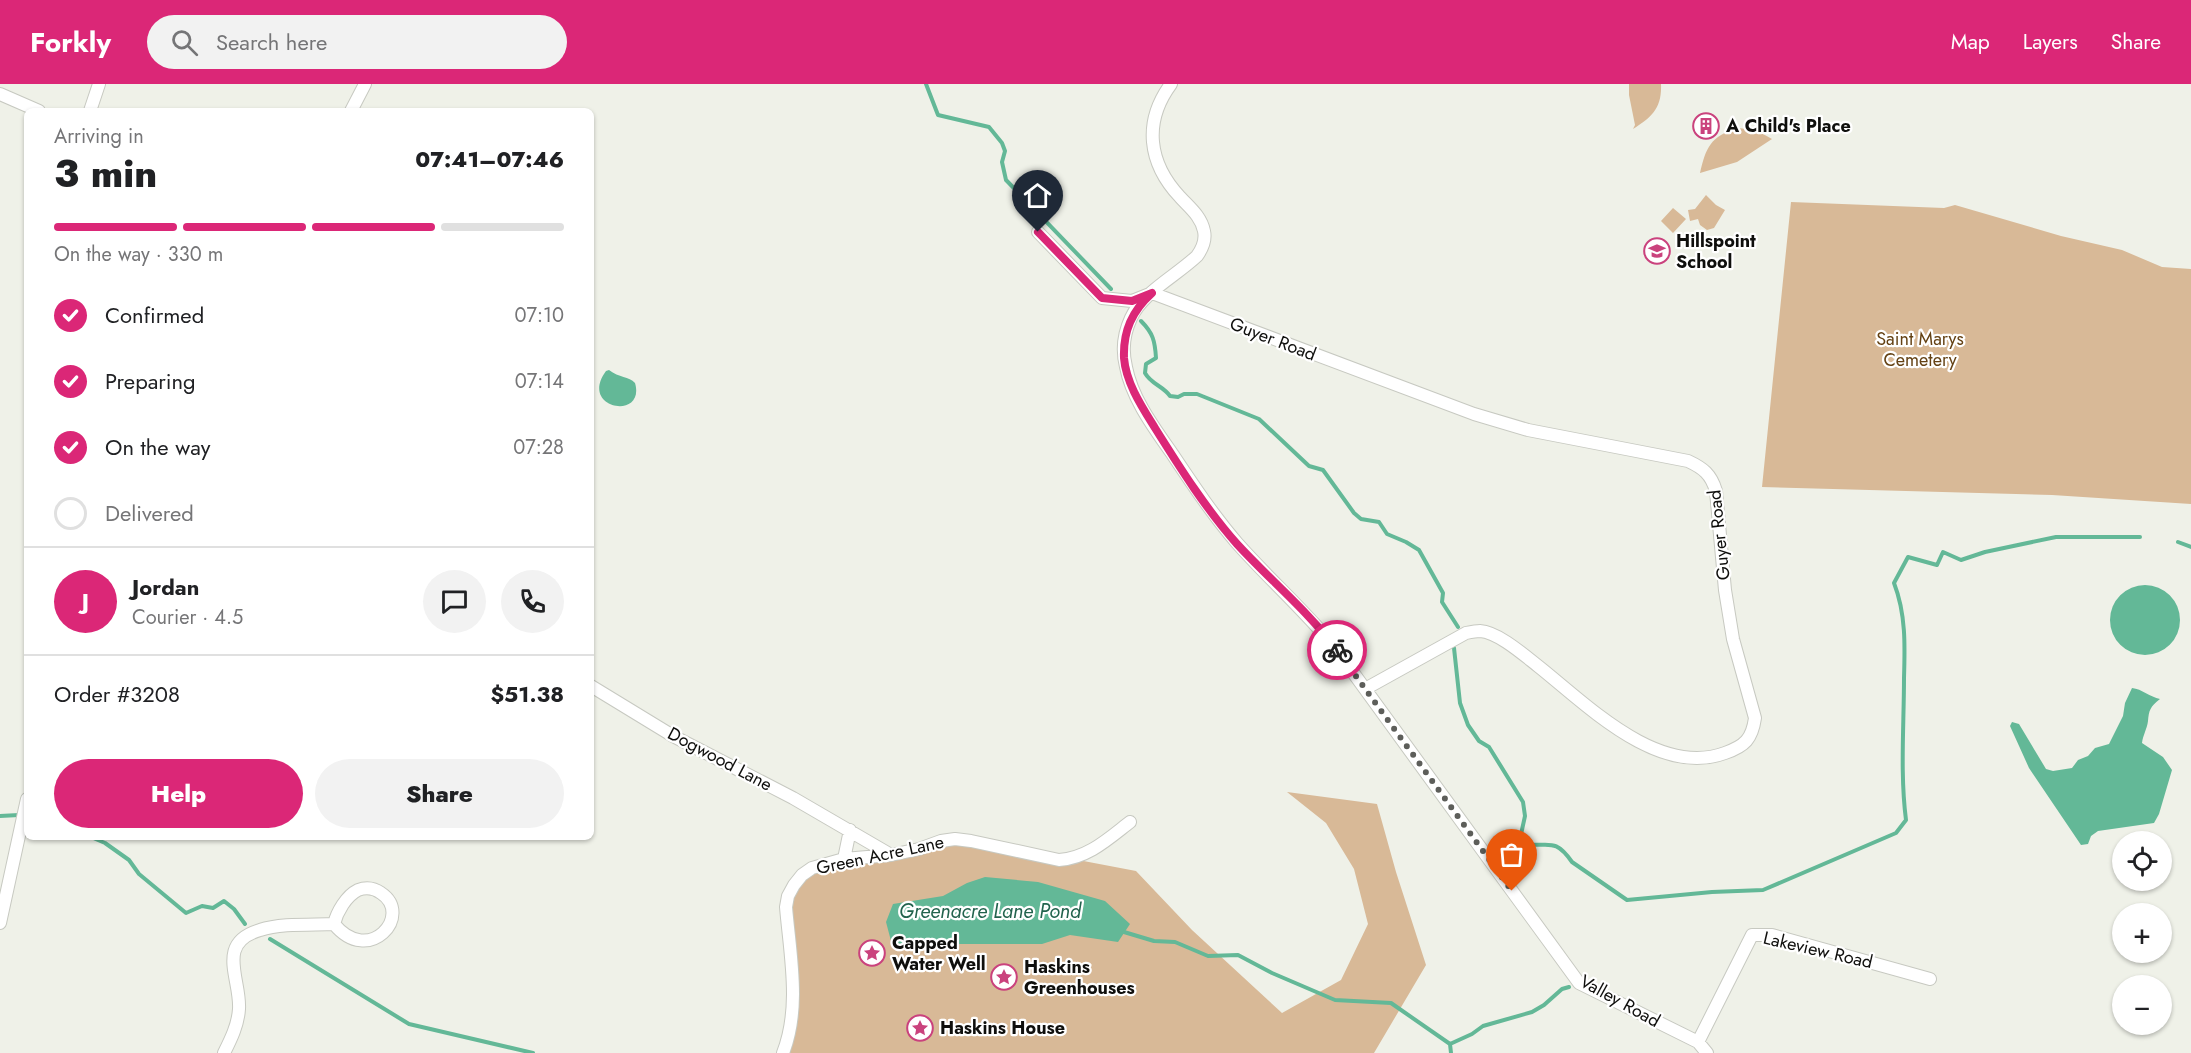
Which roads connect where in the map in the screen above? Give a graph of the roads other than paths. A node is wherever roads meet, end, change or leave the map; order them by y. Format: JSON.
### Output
{"nodes":[{"id":1,"x":99,"y":84,"type":"edge"},
{"id":2,"x":365,"y":84,"type":"edge"},
{"id":3,"x":1172,"y":84,"type":"edge"},
{"id":4,"x":0,"y":94,"type":"edge"},
{"id":5,"x":32,"y":108,"type":"edge"},
{"id":6,"x":91,"y":108,"type":"edge"},
{"id":7,"x":353,"y":108,"type":"edge"},
{"id":8,"x":1038,"y":232,"type":"dead end"},
{"id":9,"x":1152,"y":293,"type":"junction"},
{"id":10,"x":594,"y":688,"type":"edge"},
{"id":11,"x":1365,"y":689,"type":"junction"},
{"id":12,"x":24,"y":813,"type":"edge"},
{"id":13,"x":1130,"y":822,"type":"dead end"},
{"id":14,"x":850,"y":830,"type":"junction"},
{"id":15,"x":891,"y":855,"type":"junction"},
{"id":16,"x":844,"y":859,"type":"junction"},
{"id":17,"x":0,"y":923,"type":"edge"},
{"id":18,"x":334,"y":924,"type":"junction"},
{"id":19,"x":1930,"y":979,"type":"dead end"},
{"id":20,"x":1698,"y":1042,"type":"junction"},
{"id":21,"x":224,"y":1053,"type":"edge"},
{"id":22,"x":783,"y":1053,"type":"edge"},
{"id":23,"x":1707,"y":1053,"type":"edge"}],
"edges":[{"from":1,"to":6,"type":"street"},
{"from":2,"to":7,"type":"street"},
{"from":3,"to":9,"type":"street","name":"Valley Road"},
{"from":4,"to":5,"type":"street"},
{"from":8,"to":9,"type":"street"},
{"from":9,"to":11,"type":"street","name":"Valley Road"},
{"from":9,"to":11,"type":"street","name":"Guyer Road"},
{"from":10,"to":14,"type":"street","name":"Dogwood Lane"},
{"from":11,"to":20,"type":"street","name":"Valley Road"},
{"from":12,"to":17,"type":"street"},
{"from":13,"to":15,"type":"street","name":"Green Acre Lane"},
{"from":14,"to":15,"type":"street","name":"Dogwood Lane"},
{"from":14,"to":16,"type":"street"},
{"from":15,"to":16,"type":"street","name":"Green Acre Lane"},
{"from":16,"to":22,"type":"street","name":"Green Acre Lane"},
{"from":18,"to":18,"type":"street"},
{"from":18,"to":21,"type":"street"},
{"from":19,"to":20,"type":"street","name":"Lakeview Road"},
{"from":20,"to":23,"type":"street","name":"Valley Road"}]}
